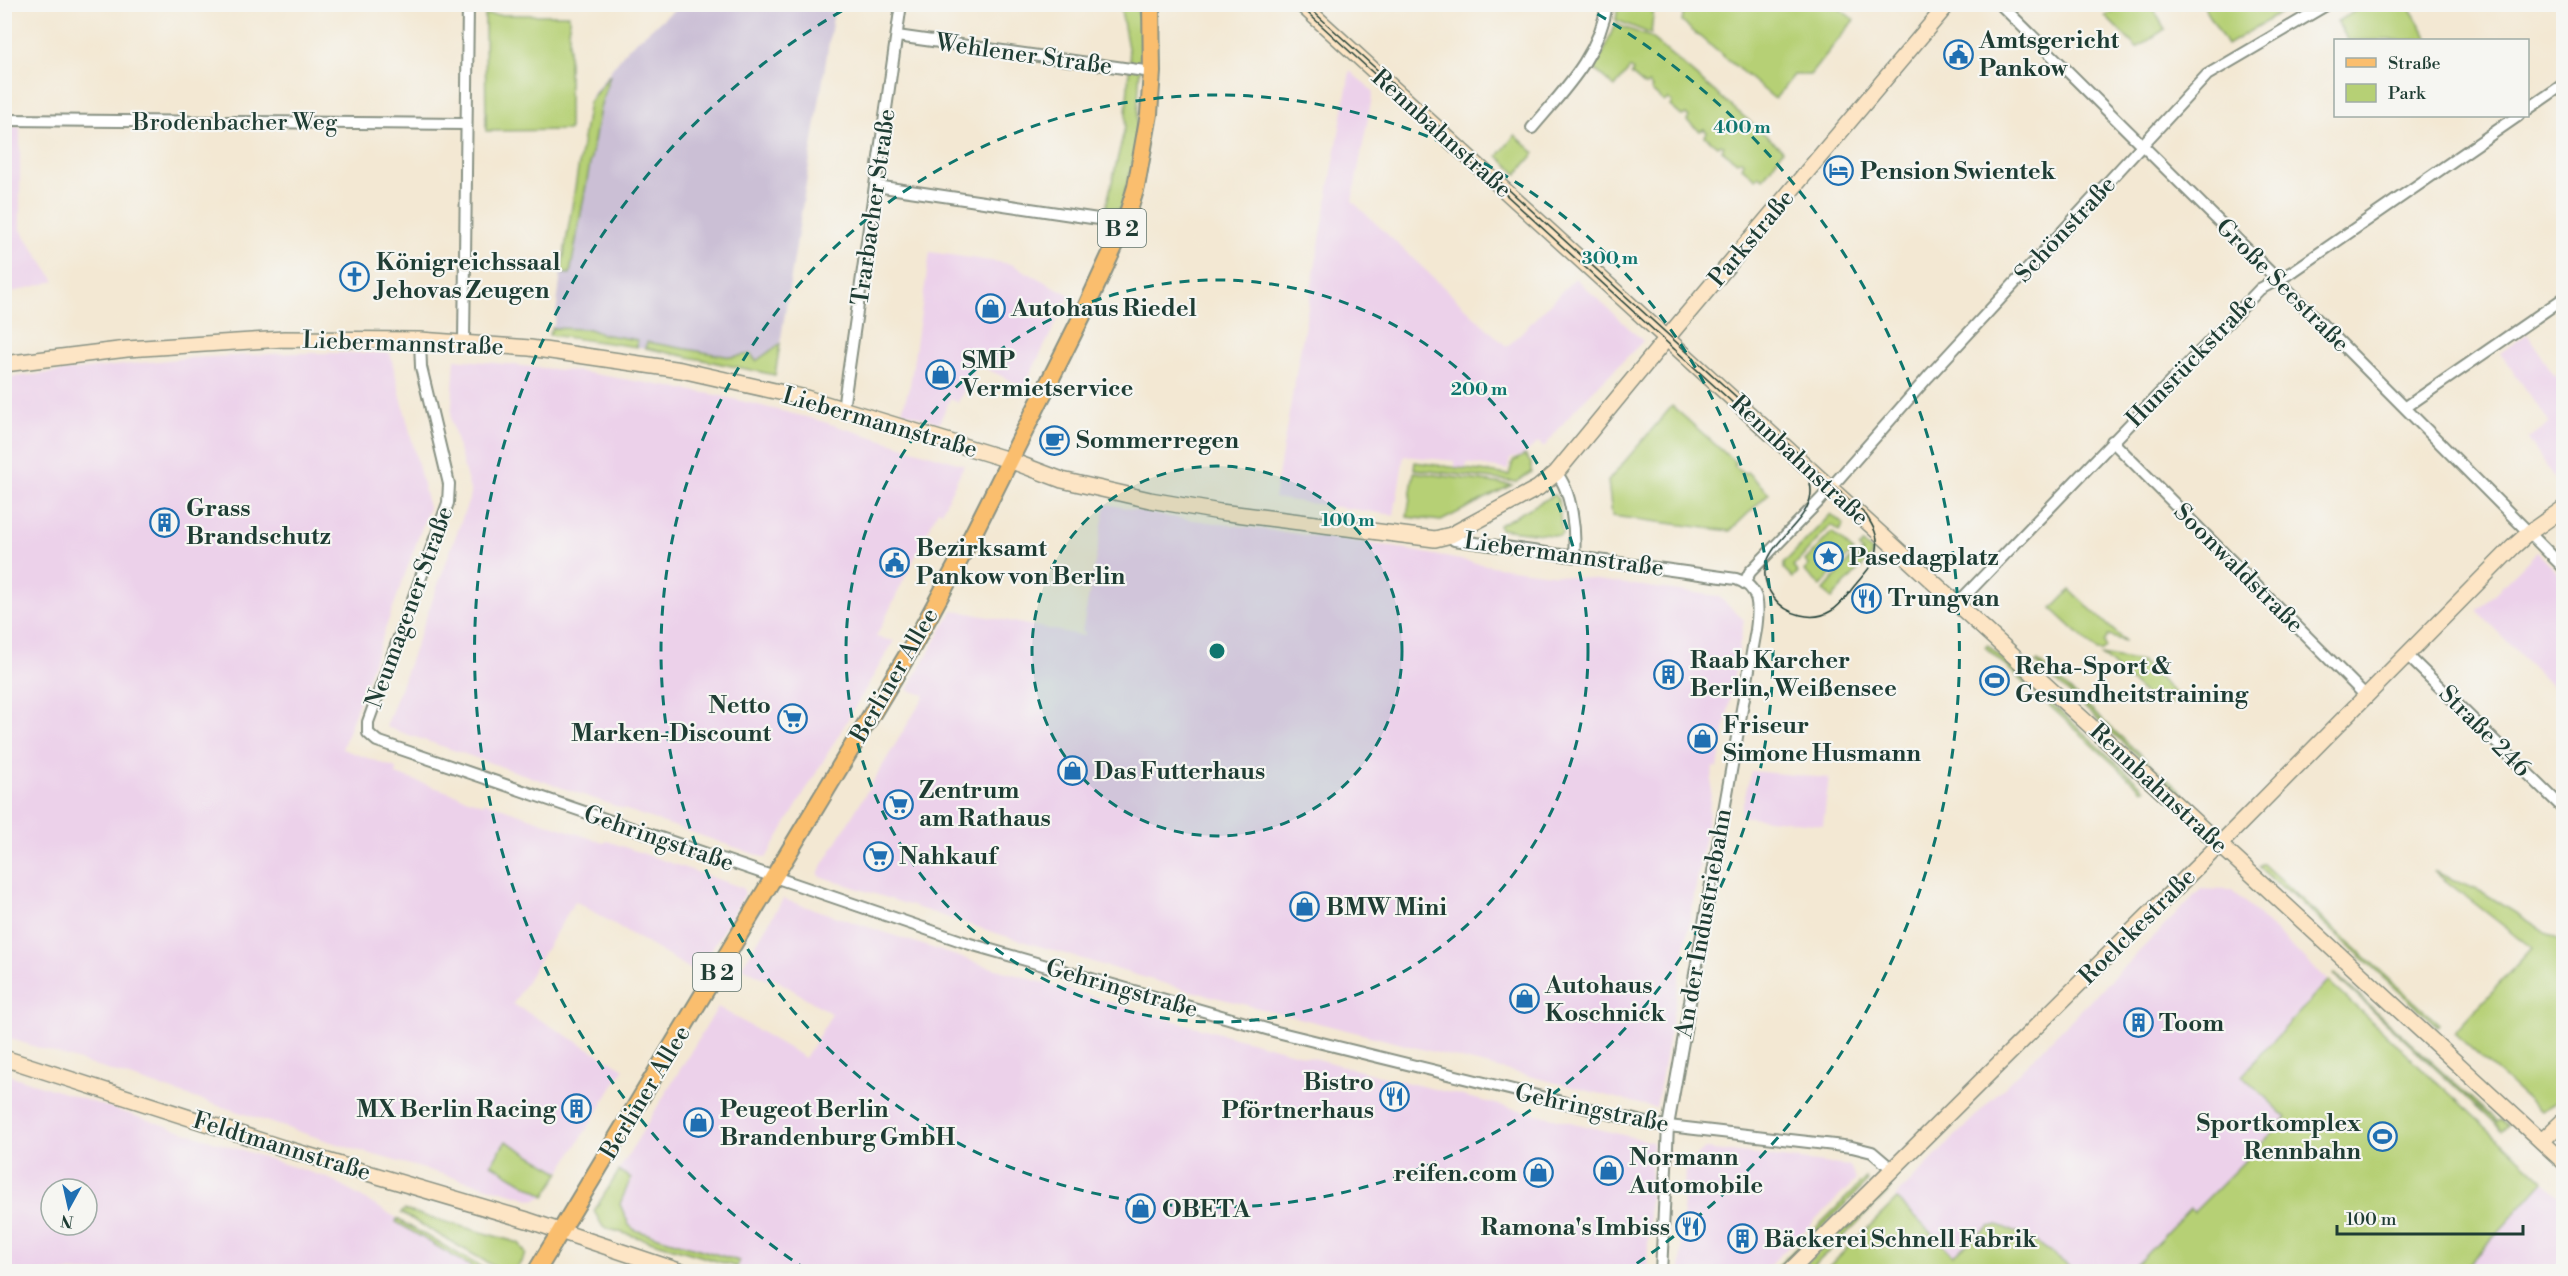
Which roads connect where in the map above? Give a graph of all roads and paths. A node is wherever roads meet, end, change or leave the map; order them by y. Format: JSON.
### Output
{"nodes":[{"id":1,"x":468,"y":4,"type":"edge"},
{"id":2,"x":901,"y":4,"type":"edge"},
{"id":3,"x":1144,"y":4,"type":"edge"},
{"id":4,"x":1151,"y":4,"type":"edge"},
{"id":5,"x":1300,"y":4,"type":"edge"},
{"id":6,"x":1607,"y":4,"type":"edge"},
{"id":7,"x":1948,"y":4,"type":"edge"},
{"id":8,"x":2000,"y":4,"type":"edge"},
{"id":9,"x":2328,"y":4,"type":"edge"},
{"id":10,"x":897,"y":36,"type":"junction"},
{"id":11,"x":1151,"y":37,"type":"junction"},
{"id":12,"x":1152,"y":72,"type":"junction"},
{"id":13,"x":2564,"y":84,"type":"edge"},
{"id":14,"x":2529,"y":108,"type":"edge"},
{"id":15,"x":2517,"y":117,"type":"edge"},
{"id":16,"x":4,"y":120,"type":"edge"},
{"id":17,"x":466,"y":124,"type":"junction"},
{"id":18,"x":1532,"y":128,"type":"dead end"},
{"id":19,"x":2142,"y":145,"type":"junction"},
{"id":20,"x":876,"y":186,"type":"junction"},
{"id":21,"x":1125,"y":223,"type":"junction"},
{"id":22,"x":2277,"y":279,"type":"junction"},
{"id":23,"x":2564,"y":298,"type":"edge"},
{"id":24,"x":1667,"y":338,"type":"junction"},
{"id":25,"x":420,"y":340,"type":"junction"},
{"id":26,"x":464,"y":342,"type":"junction"},
{"id":27,"x":4,"y":364,"type":"edge"},
{"id":28,"x":2406,"y":407,"type":"junction"},
{"id":29,"x":843,"y":409,"type":"junction"},
{"id":30,"x":2112,"y":441,"type":"junction"},
{"id":31,"x":1009,"y":460,"type":"junction"},
{"id":32,"x":1556,"y":473,"type":"junction"},
{"id":33,"x":1830,"y":488,"type":"junction"},
{"id":34,"x":2564,"y":508,"type":"edge"},
{"id":35,"x":2530,"y":532,"type":"junction"},
{"id":36,"x":1451,"y":535,"type":"junction"},
{"id":37,"x":1574,"y":556,"type":"junction"},
{"id":38,"x":2564,"y":568,"type":"edge"},
{"id":39,"x":1744,"y":582,"type":"junction"},
{"id":40,"x":1957,"y":604,"type":"junction"},
{"id":41,"x":2406,"y":654,"type":"junction"},
{"id":42,"x":2366,"y":696,"type":"junction"},
{"id":43,"x":368,"y":733,"type":"joint"},
{"id":44,"x":2564,"y":809,"type":"edge"},
{"id":45,"x":2220,"y":844,"type":"junction"},
{"id":46,"x":774,"y":878,"type":"junction"},
{"id":47,"x":4,"y":1058,"type":"edge"},
{"id":48,"x":2564,"y":1120,"type":"edge"},
{"id":49,"x":1668,"y":1126,"type":"junction"},
{"id":50,"x":2542,"y":1142,"type":"junction"},
{"id":51,"x":2564,"y":1162,"type":"edge"},
{"id":52,"x":1893,"y":1169,"type":"junction"},
{"id":53,"x":560,"y":1232,"type":"junction"},
{"id":54,"x":536,"y":1272,"type":"edge"},
{"id":55,"x":682,"y":1272,"type":"edge"},
{"id":56,"x":1661,"y":1272,"type":"edge"},
{"id":57,"x":1789,"y":1272,"type":"edge"}],
"edges":[{"from":1,"to":17,"type":"street"},
{"from":2,"to":10,"type":"street","name":"Trarbacher Straße"},
{"from":3,"to":11,"type":"main road","name":"Berliner Allee","number":"B 2"},
{"from":4,"to":11,"type":"main road","name":"Berliner Allee","number":"B 2"},
{"from":5,"to":24,"type":"street","name":"Rennbahnstraße"},
{"from":6,"to":18,"type":"street"},
{"from":7,"to":24,"type":"street","name":"Parkstraße"},
{"from":8,"to":19,"type":"street","name":"Große Seestraße"},
{"from":9,"to":19,"type":"street","name":"Schönstraße"},
{"from":10,"to":12,"type":"street","name":"Wehlener Straße"},
{"from":10,"to":20,"type":"street","name":"Trarbacher Straße"},
{"from":11,"to":12,"type":"main road","name":"Berliner Allee","number":"B 2"},
{"from":12,"to":21,"type":"main road","name":"Berliner Allee","number":"B 2"},
{"from":13,"to":14,"type":"street"},
{"from":15,"to":22,"type":"street","name":"Hunsrückstraße"},
{"from":16,"to":17,"type":"street","name":"Brodenbacher Weg"},
{"from":17,"to":26,"type":"street"},
{"from":19,"to":22,"type":"street","name":"Große Seestraße"},
{"from":19,"to":33,"type":"street","name":"Schönstraße"},
{"from":20,"to":21,"type":"street"},
{"from":20,"to":29,"type":"street","name":"Trarbacher Straße"},
{"from":21,"to":31,"type":"main road","name":"Berliner Allee","number":"B 2"},
{"from":22,"to":28,"type":"street","name":"Große Seestraße"},
{"from":22,"to":30,"type":"street","name":"Hunsrückstraße"},
{"from":23,"to":28,"type":"street"},
{"from":24,"to":32,"type":"street","name":"Parkstraße"},
{"from":24,"to":33,"type":"street","name":"Rennbahnstraße"},
{"from":25,"to":26,"type":"street","name":"Liebermannstraße"},
{"from":25,"to":27,"type":"street","name":"Liebermannstraße"},
{"from":25,"to":43,"type":"street","name":"Neumagener Straße"},
{"from":26,"to":29,"type":"street","name":"Liebermannstraße"},
{"from":28,"to":35,"type":"street","name":"Große Seestraße"},
{"from":29,"to":31,"type":"street","name":"Liebermannstraße"},
{"from":30,"to":40,"type":"street","name":"Hunsrückstraße"},
{"from":30,"to":42,"type":"street","name":"Soonwaldstraße"},
{"from":31,"to":36,"type":"street","name":"Liebermannstraße"},
{"from":31,"to":46,"type":"main road","name":"Berliner Allee","number":"B 2"},
{"from":32,"to":36,"type":"street","name":"Parkstraße"},
{"from":32,"to":37,"type":"street"},
{"from":33,"to":39,"type":"street"},
{"from":33,"to":40,"type":"street","name":"Rennbahnstraße"},
{"from":34,"to":35,"type":"street","name":"Roelckestraße"},
{"from":35,"to":38,"type":"street","name":"Große Seestraße"},
{"from":35,"to":41,"type":"street","name":"Roelckestraße"},
{"from":36,"to":37,"type":"street","name":"Liebermannstraße"},
{"from":37,"to":39,"type":"street","name":"Liebermannstraße"},
{"from":39,"to":49,"type":"street","name":"An der Industriebahn"},
{"from":40,"to":45,"type":"street","name":"Rennbahnstraße"},
{"from":41,"to":42,"type":"street","name":"Roelckestraße"},
{"from":41,"to":44,"type":"street","name":"Straße 246"},
{"from":42,"to":45,"type":"street","name":"Roelckestraße"},
{"from":43,"to":46,"type":"street","name":"Gehringstraße"},
{"from":45,"to":50,"type":"street","name":"Rennbahnstraße"},
{"from":45,"to":52,"type":"street","name":"Roelckestraße"},
{"from":46,"to":49,"type":"street","name":"Gehringstraße"},
{"from":46,"to":53,"type":"main road","name":"Berliner Allee","number":"B 2"},
{"from":47,"to":53,"type":"street","name":"Feldtmannstraße"},
{"from":48,"to":50,"type":"street"},
{"from":49,"to":52,"type":"street","name":"Gehringstraße"},
{"from":49,"to":56,"type":"street","name":"An der Industriebahn"},
{"from":50,"to":51,"type":"street","name":"Rennbahnstraße"},
{"from":52,"to":57,"type":"street","name":"Roelckestraße"},
{"from":53,"to":54,"type":"main road","name":"Berliner Allee","number":"B 2"},
{"from":53,"to":55,"type":"street","name":"Feldtmannstraße"}]}
